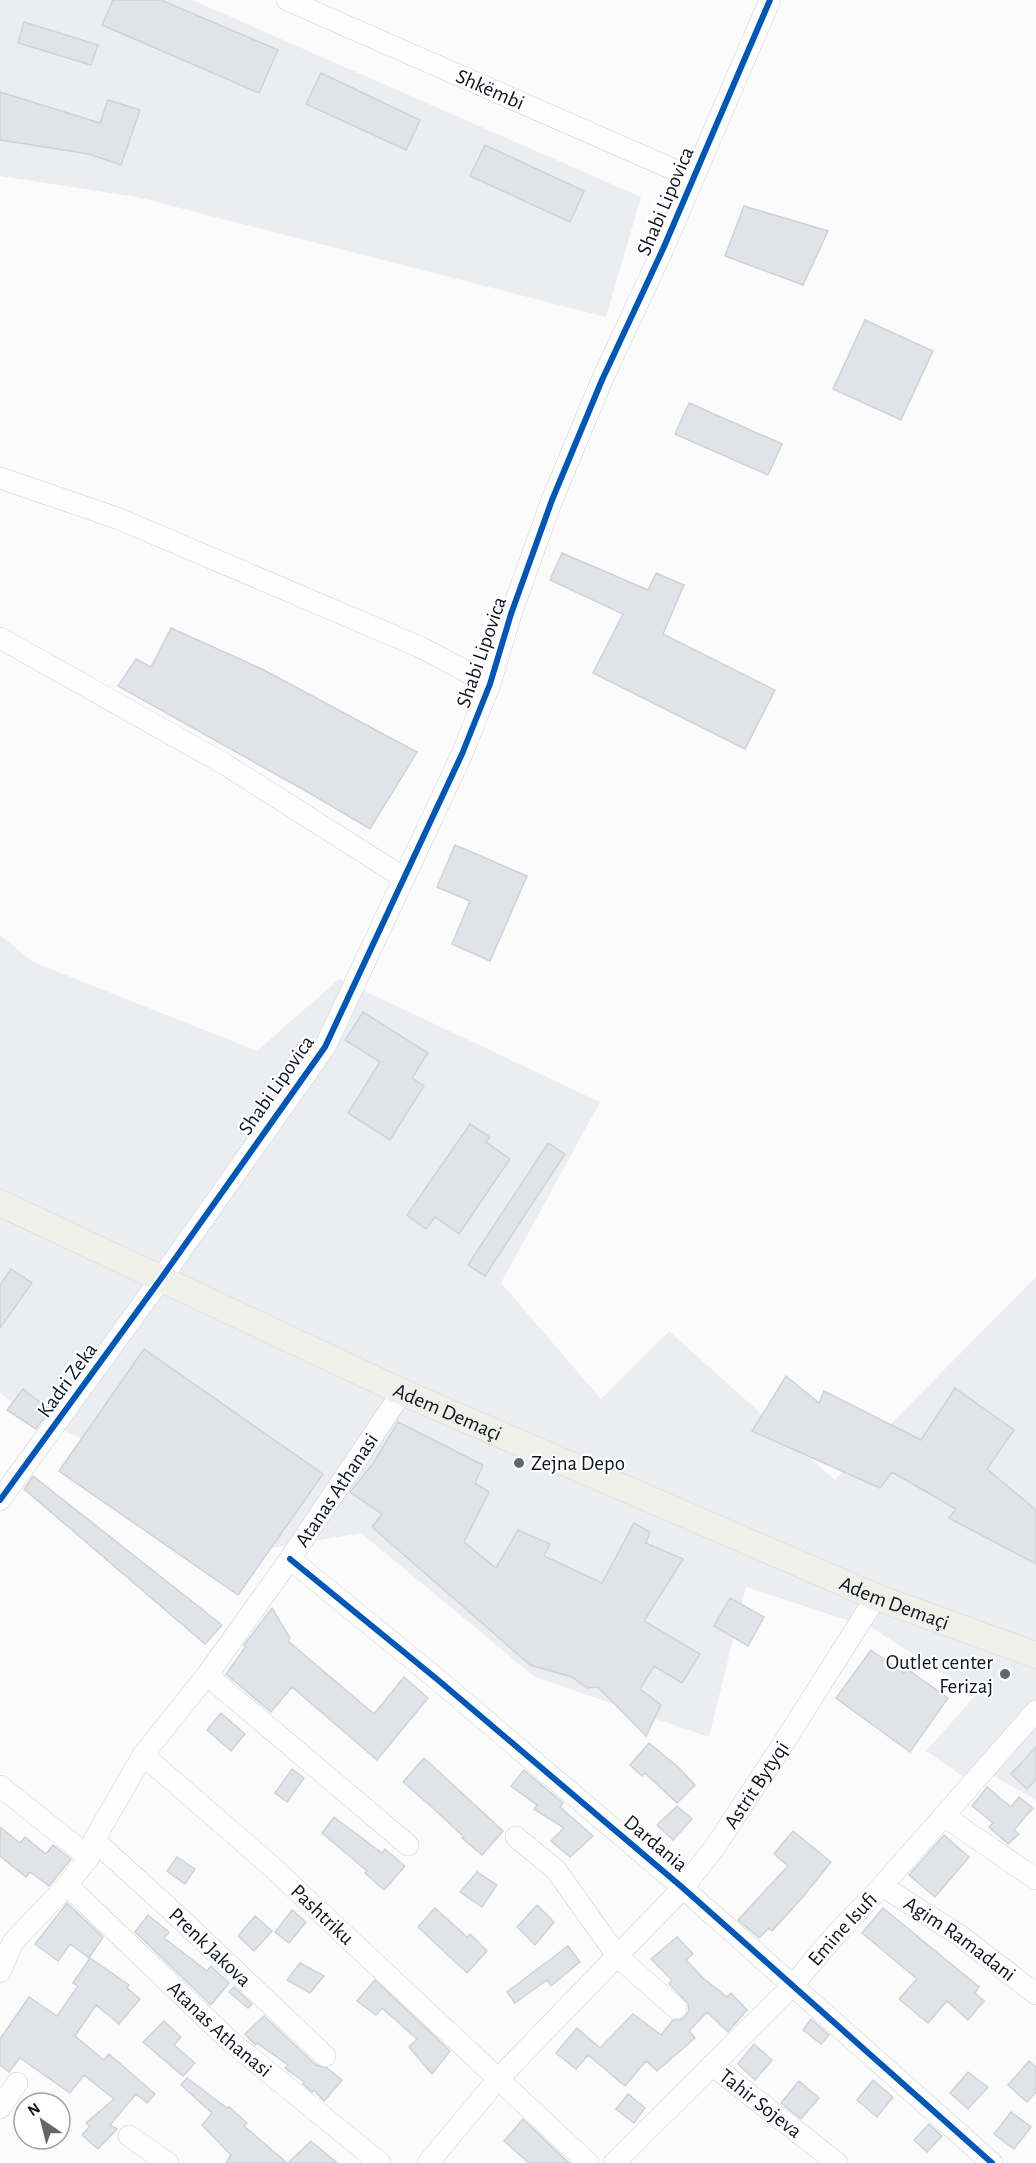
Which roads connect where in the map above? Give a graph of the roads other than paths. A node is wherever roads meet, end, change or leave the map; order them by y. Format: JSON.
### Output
{"nodes":[{"id":1,"x":287,"y":0,"type":"edge"},
{"id":2,"x":770,"y":0,"type":"edge"},
{"id":3,"x":693,"y":178,"type":"junction"},
{"id":4,"x":0,"y":478,"type":"edge"},
{"id":5,"x":0,"y":638,"type":"edge"},
{"id":6,"x":490,"y":684,"type":"junction"},
{"id":7,"x":404,"y":878,"type":"junction"},
{"id":8,"x":0,"y":1203,"type":"edge"},
{"id":9,"x":160,"y":1280,"type":"junction"},
{"id":10,"x":402,"y":1392,"type":"junction"},
{"id":11,"x":0,"y":1500,"type":"edge"},
{"id":12,"x":290,"y":1559,"type":"junction"},
{"id":13,"x":876,"y":1597,"type":"junction"},
{"id":14,"x":1036,"y":1655,"type":"edge"},
{"id":15,"x":207,"y":1675,"type":"junction"},
{"id":16,"x":1036,"y":1711,"type":"edge"},
{"id":17,"x":143,"y":1755,"type":"junction"},
{"id":18,"x":0,"y":1786,"type":"edge"},
{"id":19,"x":944,"y":1816,"type":"junction"},
{"id":20,"x":516,"y":1837,"type":"dead end"},
{"id":21,"x":408,"y":1845,"type":"dead end"},
{"id":22,"x":91,"y":1849,"type":"junction"},
{"id":23,"x":1036,"y":1880,"type":"edge"},
{"id":24,"x":67,"y":1885,"type":"junction"},
{"id":25,"x":882,"y":1886,"type":"junction"},
{"id":26,"x":683,"y":1888,"type":"junction"},
{"id":27,"x":618,"y":1957,"type":"junction"},
{"id":28,"x":0,"y":1972,"type":"edge"},
{"id":29,"x":793,"y":1985,"type":"junction"},
{"id":30,"x":1036,"y":1994,"type":"edge"},
{"id":31,"x":676,"y":2008,"type":"dead end"},
{"id":32,"x":325,"y":2056,"type":"dead end"},
{"id":33,"x":712,"y":2065,"type":"junction"},
{"id":34,"x":498,"y":2079,"type":"junction"},
{"id":35,"x":17,"y":2082,"type":"dead end"},
{"id":36,"x":0,"y":2108,"type":"edge"},
{"id":37,"x":129,"y":2136,"type":"dead end"},
{"id":38,"x":168,"y":2163,"type":"edge"},
{"id":39,"x":381,"y":2163,"type":"edge"},
{"id":40,"x":428,"y":2163,"type":"edge"},
{"id":41,"x":588,"y":2163,"type":"edge"},
{"id":42,"x":614,"y":2163,"type":"edge"},
{"id":43,"x":837,"y":2163,"type":"edge"},
{"id":44,"x":992,"y":2163,"type":"edge"}],
"edges":[{"from":1,"to":3,"type":"street","name":"Shkëmbi"},
{"from":2,"to":3,"type":"street","name":"Shabi Lipovica"},
{"from":3,"to":6,"type":"street","name":"Shabi Lipovica"},
{"from":4,"to":6,"type":"street"},
{"from":5,"to":7,"type":"street"},
{"from":6,"to":7,"type":"street","name":"Shabi Lipovica"},
{"from":7,"to":9,"type":"street","name":"Shabi Lipovica"},
{"from":8,"to":9,"type":"main road","name":"Adem Demaçi"},
{"from":9,"to":10,"type":"main road","name":"Adem Demaçi"},
{"from":9,"to":11,"type":"street","name":"Kadri Zeka"},
{"from":10,"to":12,"type":"street","name":"Atanas Athanasi"},
{"from":10,"to":13,"type":"main road","name":"Adem Demaçi"},
{"from":12,"to":15,"type":"street","name":"Atanas Athanasi"},
{"from":12,"to":26,"type":"street","name":"Dardania"},
{"from":13,"to":14,"type":"main road","name":"Adem Demaçi"},
{"from":13,"to":26,"type":"street","name":"Astrit Bytyqi"},
{"from":15,"to":17,"type":"street","name":"Atanas Athanasi"},
{"from":15,"to":21,"type":"street"},
{"from":16,"to":19,"type":"street","name":"Emine Isufi"},
{"from":17,"to":22,"type":"street","name":"Atanas Athanasi"},
{"from":17,"to":34,"type":"street","name":"Pashtriku"},
{"from":18,"to":22,"type":"street"},
{"from":19,"to":23,"type":"street"},
{"from":19,"to":25,"type":"street","name":"Emine Isufi"},
{"from":20,"to":27,"type":"street"},
{"from":22,"to":24,"type":"street","name":"Atanas Athanasi"},
{"from":22,"to":32,"type":"street","name":"Prenk Jakova"},
{"from":24,"to":28,"type":"street","name":"Atanas Athanasi"},
{"from":24,"to":39,"type":"street","name":"Atanas Athanasi"},
{"from":25,"to":29,"type":"street","name":"Emine Isufi"},
{"from":25,"to":30,"type":"street","name":"Agim Ramadani"},
{"from":26,"to":27,"type":"street","name":"Astrit Bytyqi"},
{"from":26,"to":29,"type":"street","name":"Dardania"},
{"from":27,"to":31,"type":"street"},
{"from":27,"to":34,"type":"street","name":"Astrit Bytyqi"},
{"from":29,"to":33,"type":"street","name":"Emine Isufi"},
{"from":29,"to":44,"type":"street","name":"Dardania"},
{"from":33,"to":42,"type":"street","name":"Emine Isufi"},
{"from":33,"to":43,"type":"street","name":"Tahir Sojeva"},
{"from":34,"to":40,"type":"street","name":"Astrit Bytyqi"},
{"from":34,"to":41,"type":"street","name":"Pashtriku"},
{"from":35,"to":36,"type":"street"},
{"from":37,"to":38,"type":"street"}]}
